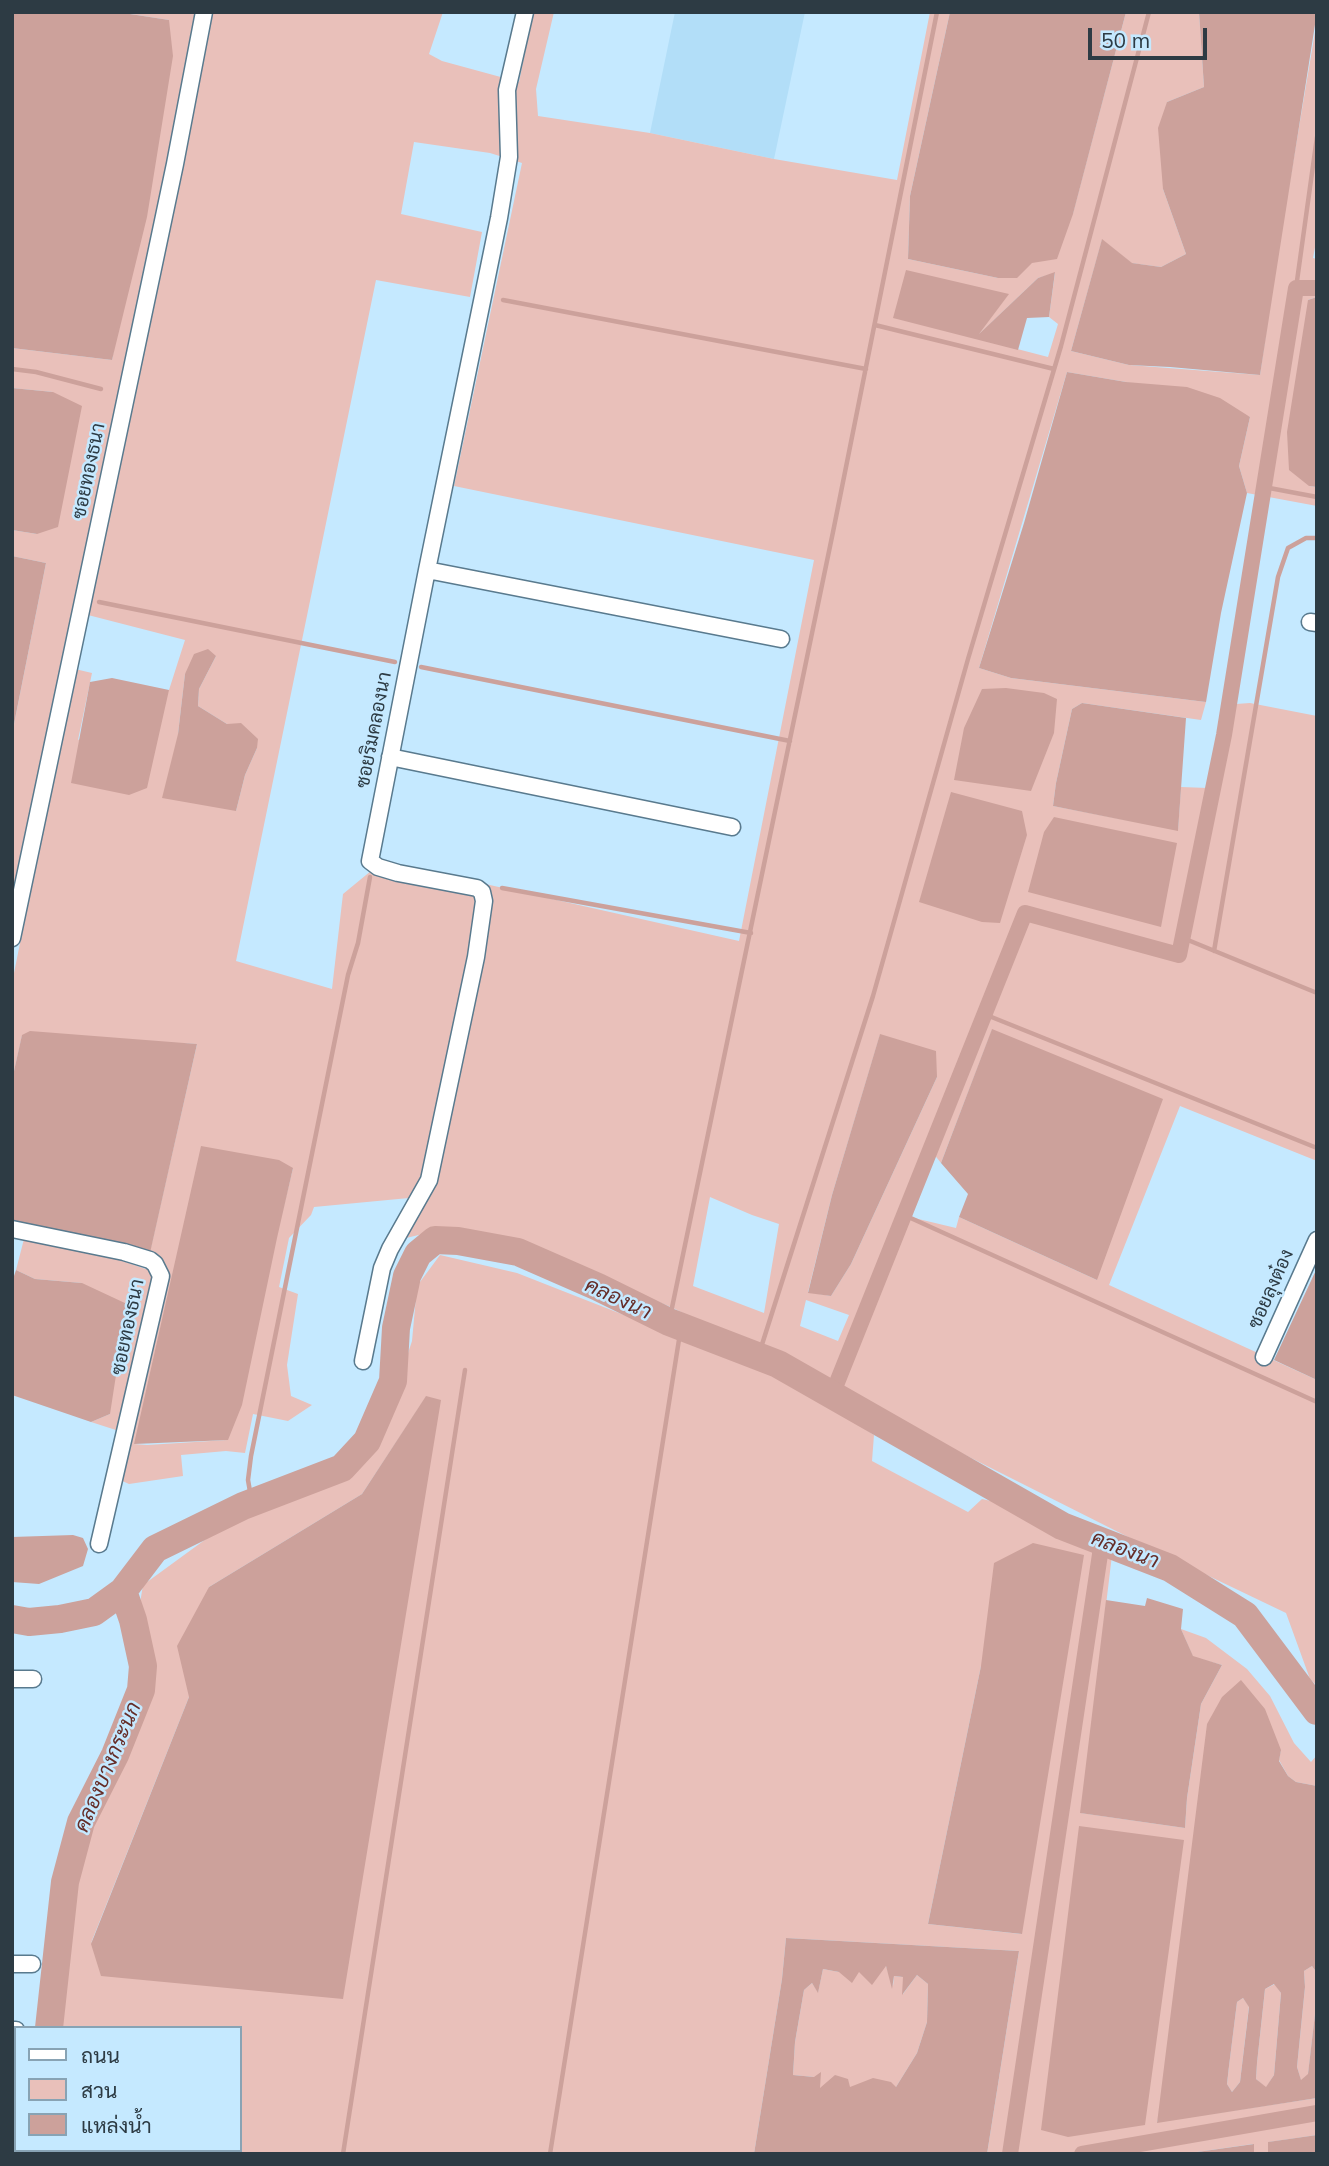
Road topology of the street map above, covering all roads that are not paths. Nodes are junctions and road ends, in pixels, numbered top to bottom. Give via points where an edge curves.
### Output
1 (204, 12) edge
2 (525, 12) edge
3 (426, 570) junction
4 (781, 639) dead end
5 (390, 757) junction
6 (732, 828) dead end
7 (12, 938) edge
8 (12, 1229) edge
9 (1317, 1240) edge
10 (1264, 1357) dead end
11 (363, 1361) dead end
12 (99, 1544) dead end
13 (12, 1679) edge
14 (33, 1679) dead end
15 (12, 1964) edge
16 (32, 1964) dead end

1 - 7 street, ซอยทองธนา
2 - 3 street, ซอยริมคลองนา via 507,90 509,158 499,218
3 - 4 street
3 - 5 street, ซอยริมคลองนา
5 - 6 street
5 - 11 street, ซอยริมคลองนา via 370,861 398,873 477,888 484,901 429,1180 382,1268
8 - 12 street, ซอยทองธนา via 150,1260 161,1276
9 - 10 street, ซอยลุงต๋อง
13 - 14 street
15 - 16 street

